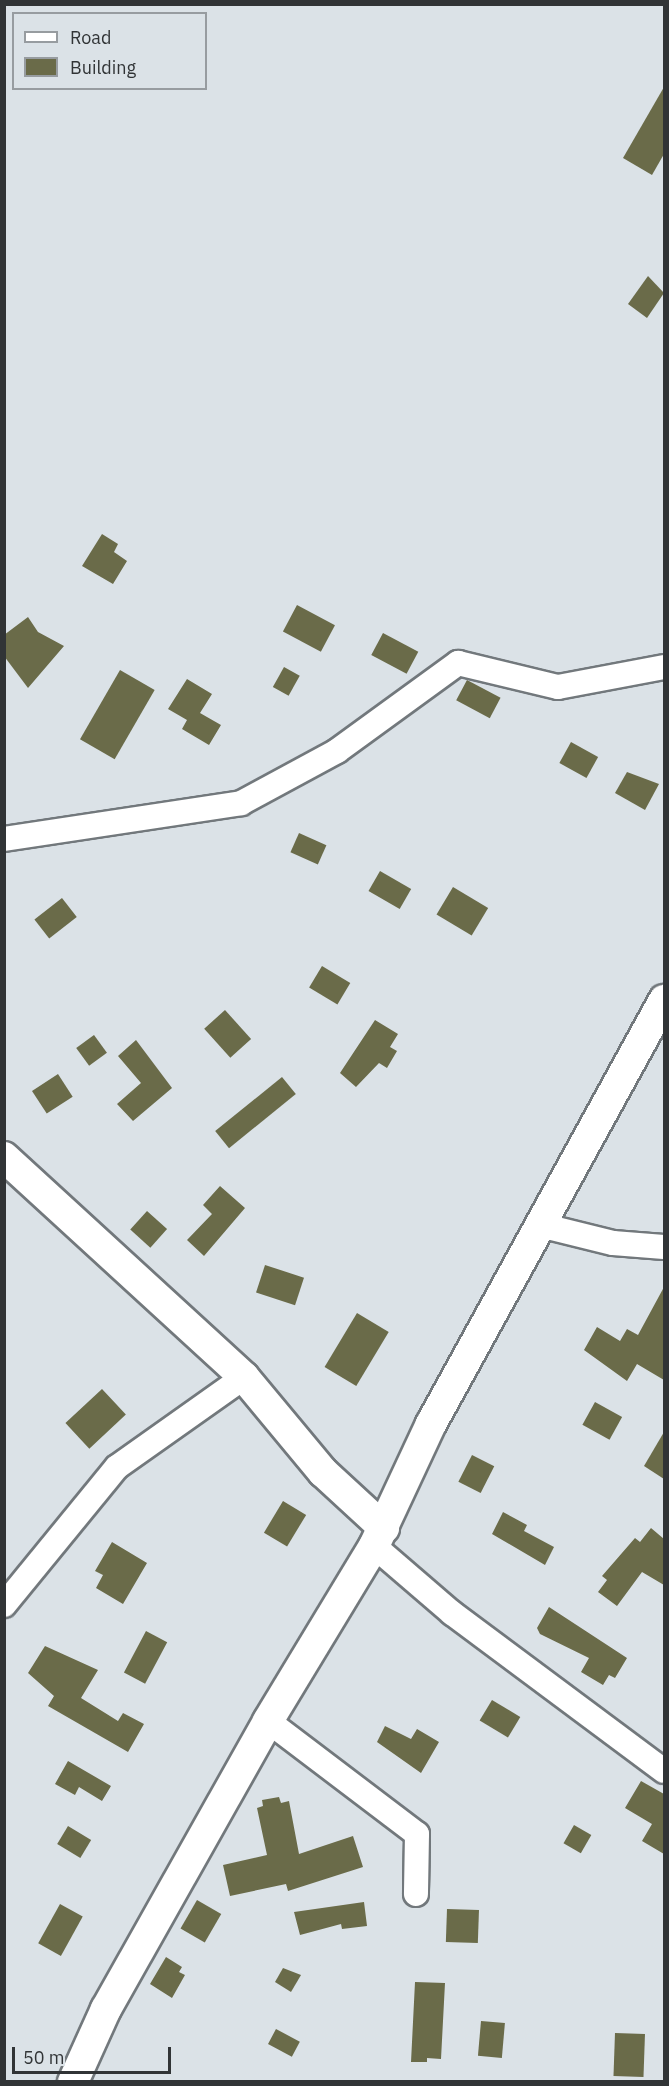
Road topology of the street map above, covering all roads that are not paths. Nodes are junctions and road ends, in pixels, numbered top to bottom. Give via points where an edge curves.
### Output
1 (664, 667) edge
2 (4, 839) edge
3 (664, 1000) edge
4 (4, 1157) edge
5 (540, 1225) junction
6 (664, 1247) edge
7 (244, 1377) junction
8 (379, 1537) junction
9 (4, 1605) edge
10 (267, 1720) junction
11 (664, 1771) edge
12 (416, 1894) dead end
13 (73, 2082) edge

1 - 2 street via 558,687 458,663 337,750 241,803
3 - 5 street
4 - 7 street
5 - 6 street via 613,1243
5 - 8 street via 431,1424
7 - 8 street
7 - 9 street via 117,1467
8 - 10 street
8 - 11 street via 477,1632
10 - 12 street via 417,1834
10 - 13 street via 106,2009

